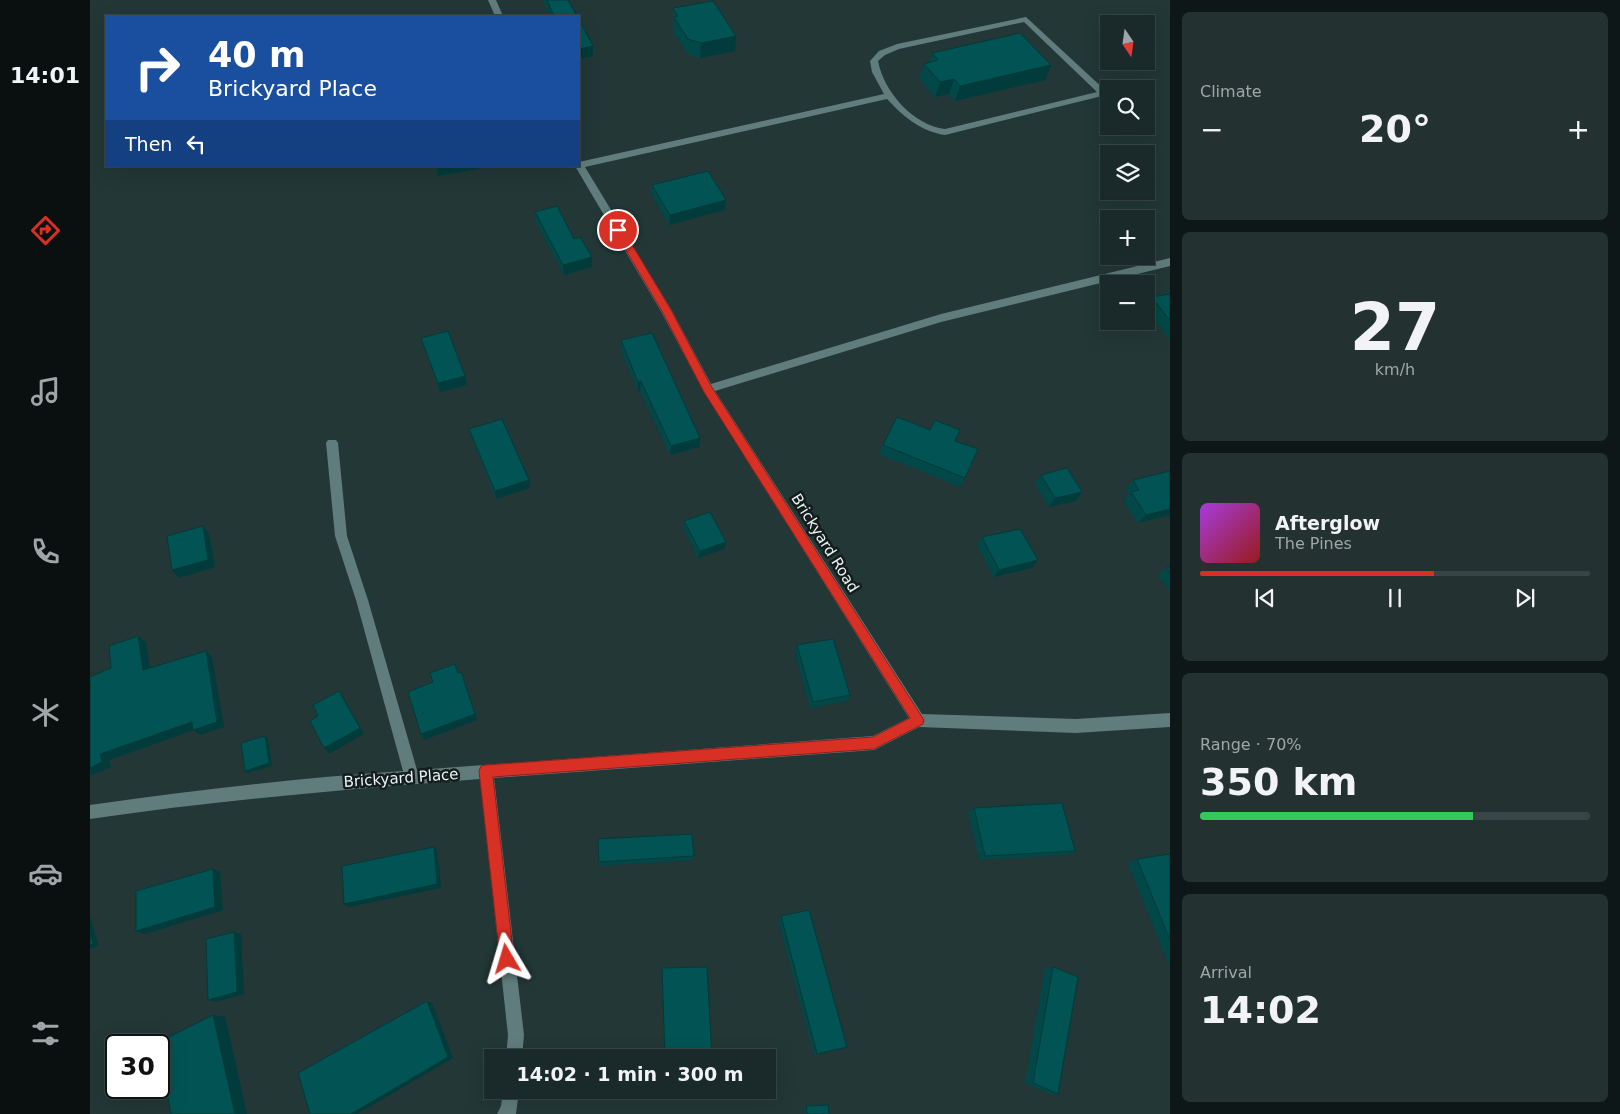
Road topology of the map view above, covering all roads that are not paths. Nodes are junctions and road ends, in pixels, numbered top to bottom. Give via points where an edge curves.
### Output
1 (492, 0) edge
2 (499, 15) edge
3 (889, 96) junction
4 (580, 165) edge
5 (580, 167) edge
6 (1170, 262) edge
7 (708, 389) junction
8 (332, 443) dead end
9 (918, 720) junction
10 (1170, 720) edge
11 (486, 771) junction
12 (412, 778) junction
13 (90, 812) edge
14 (515, 1049) edge
15 (510, 1099) edge
16 (505, 1114) edge

1 - 2 street
3 - 3 street via 874,61 882,53 1026,19 1103,93 945,132 921,126
3 - 4 street
5 - 7 street, Brickyard Road via 667,312
6 - 7 street via 941,318
7 - 9 street, Brickyard Road
8 - 12 street via 341,536
9 - 10 street via 1076,726
9 - 11 street, Brickyard Place via 874,743
11 - 12 street, Brickyard Place
11 - 14 street via 516,1035
12 - 13 street, Brickyard Place via 179,799
15 - 16 street

